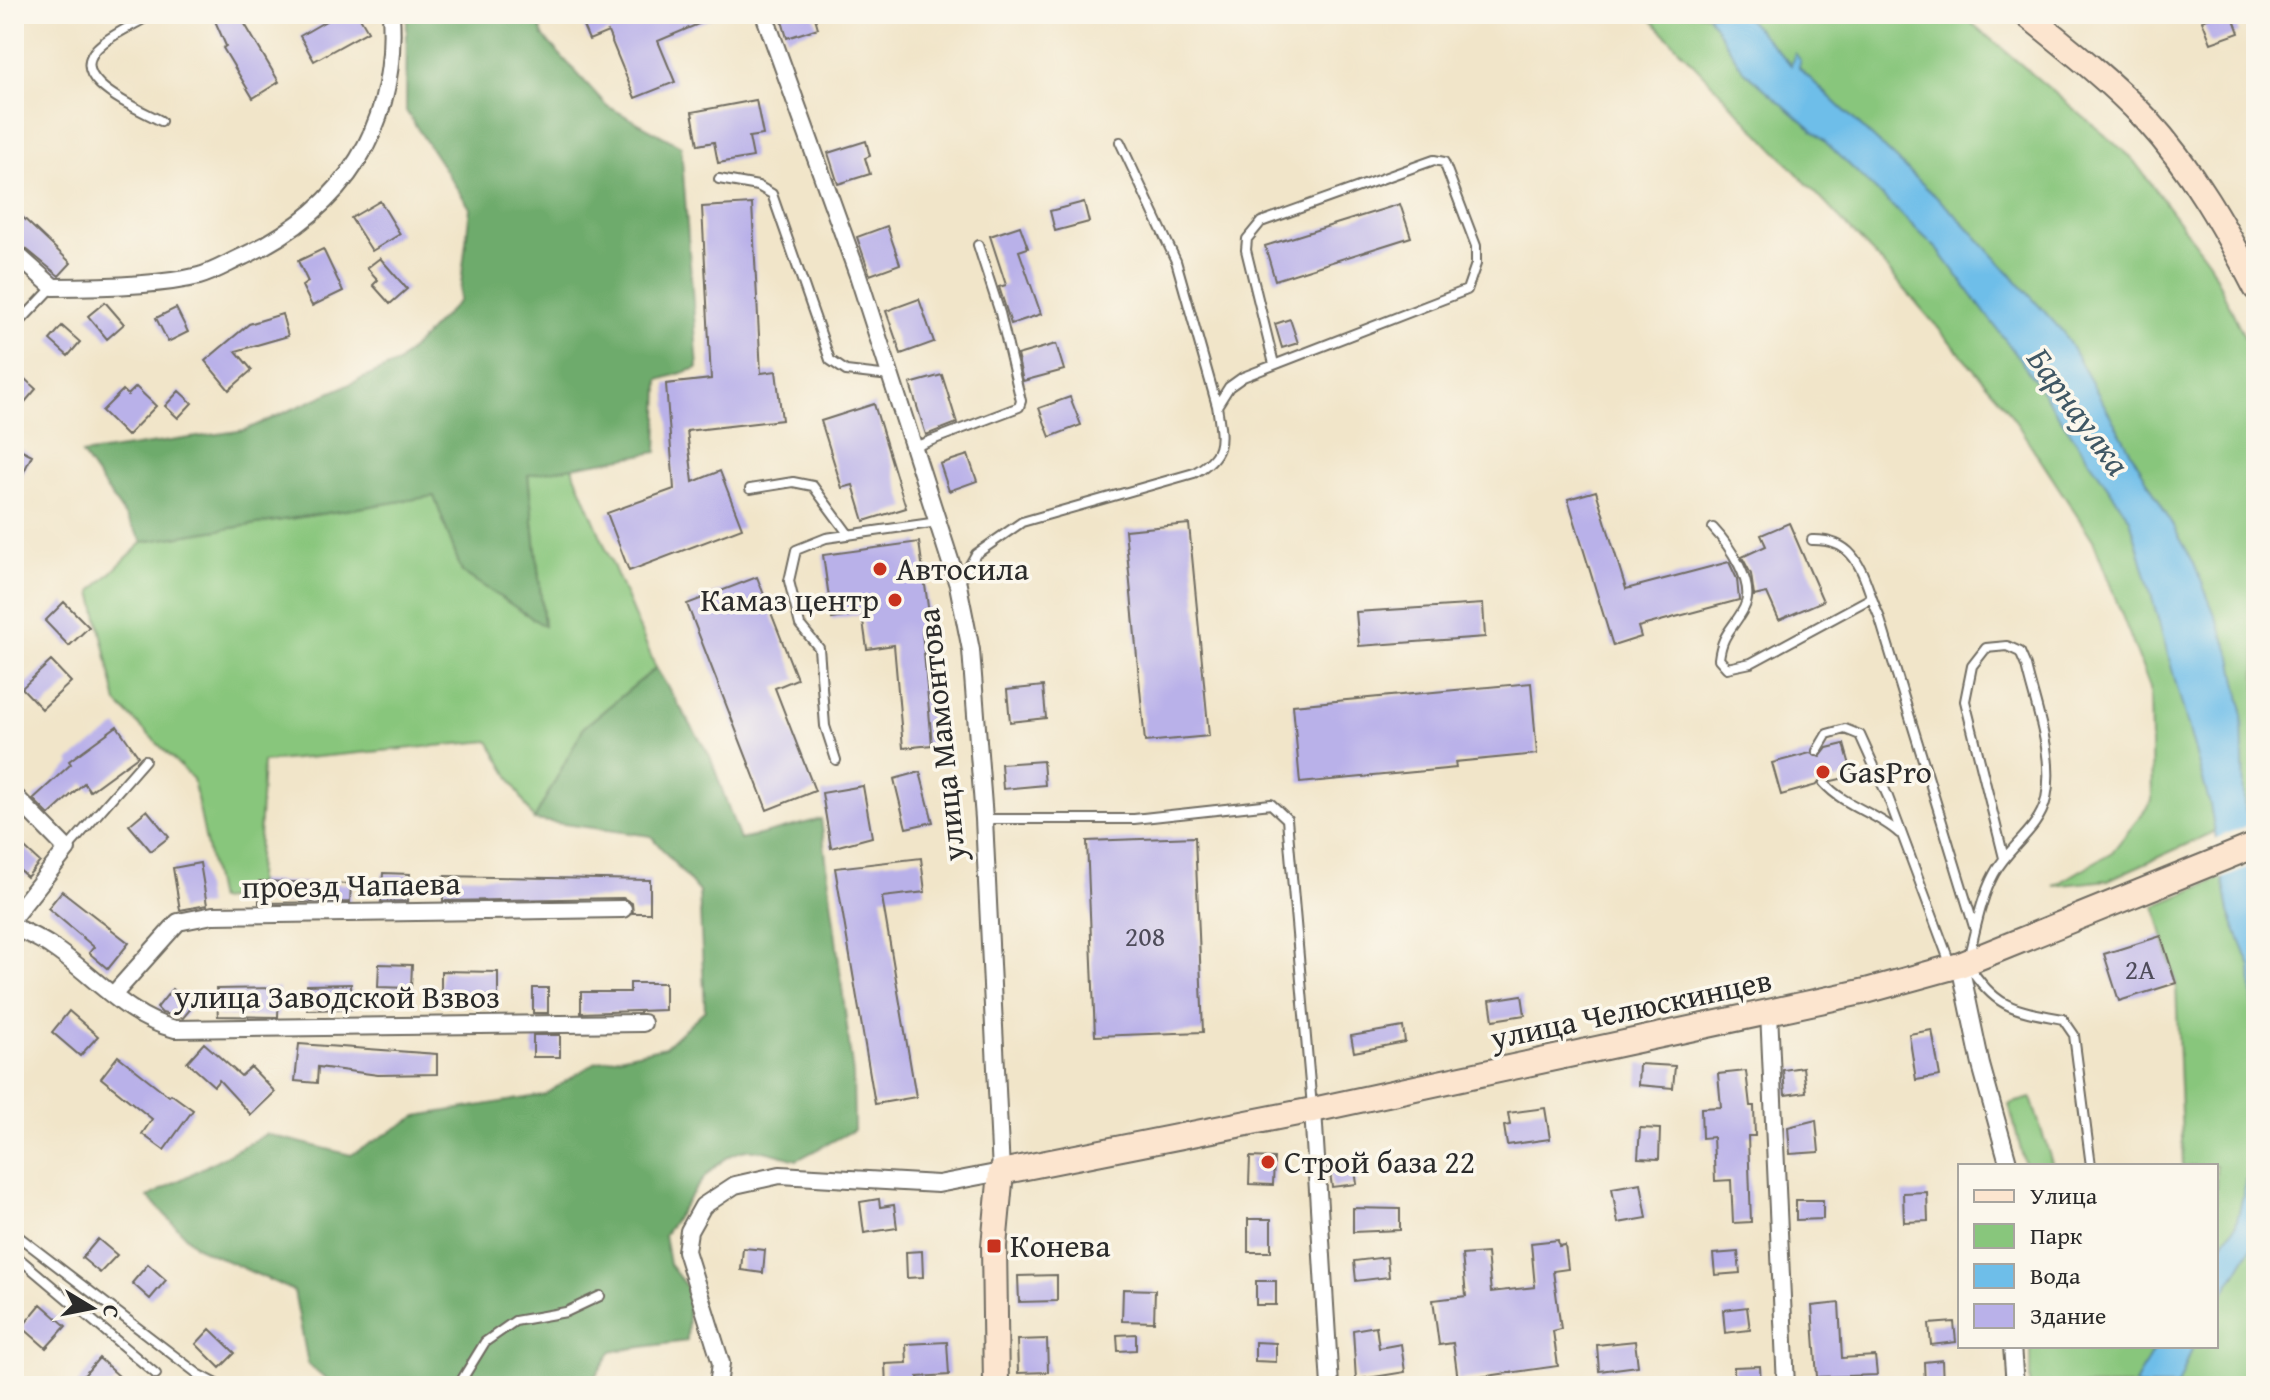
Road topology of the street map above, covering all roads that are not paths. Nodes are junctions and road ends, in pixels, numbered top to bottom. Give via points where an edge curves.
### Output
1 (152, 14) edge
2 (391, 14) edge
3 (764, 14) edge
4 (2026, 14) edge
5 (161, 121) dead end
6 (1120, 142) dead end
7 (719, 179) dead end
8 (978, 245) dead end
9 (14, 252) edge
10 (53, 287) junction
11 (2256, 288) edge
12 (14, 328) edge
13 (1274, 364) junction
14 (891, 376) junction
15 (1217, 406) junction
16 (914, 447) junction
17 (750, 489) dead end
18 (939, 522) junction
19 (1713, 528) dead end
20 (849, 535) junction
21 (1812, 540) dead end
22 (958, 585) junction
23 (1871, 598) junction
24 (1817, 751) dead end
25 (145, 760) dead end
26 (836, 760) dead end
27 (1824, 783) dead end
28 (14, 795) edge
29 (984, 819) junction
30 (1903, 836) junction
31 (2256, 845) edge
32 (67, 849) junction
33 (2004, 858) junction
34 (623, 909) dead end
35 (14, 916) edge
36 (14, 927) edge
37 (1976, 931) junction
38 (1959, 965) junction
39 (113, 995) junction
40 (1769, 1012) junction
41 (643, 1023) dead end
42 (1313, 1110) junction
43 (2008, 1164) edge
44 (2091, 1164) edge
45 (1001, 1172) junction
46 (14, 1233) edge
47 (14, 1254) edge
48 (600, 1296) dead end
49 (2012, 1348) edge
50 (156, 1374) dead end
51 (221, 1386) edge
52 (458, 1386) edge
53 (718, 1386) edge
54 (996, 1386) edge
55 (1330, 1386) edge
56 (1786, 1386) edge
57 (2015, 1386) edge

1 - 5 lane via 100,45 91,72 96,85
2 - 10 street via 394,52 383,104 346,181 312,215 280,239 200,276
3 - 14 street, улица Мамонтова
4 - 11 main road via 2154,129 2219,218
6 - 15 lane via 1176,261
7 - 14 lane via 772,194 830,360 846,371
8 - 16 lane via 1021,401 1019,407
9 - 10 street
10 - 12 lane
13 - 13 lane via 1467,290 1476,246 1444,162 1434,160 1253,229 1246,250
13 - 15 lane via 1236,382
14 - 16 street, улица Мамонтова
15 - 22 lane via 1222,438 1212,463 1194,473 1022,522 976,554
16 - 18 street, улица Мамонтова
17 - 20 lane via 793,482 813,486
18 - 20 lane
18 - 22 street, улица Мамонтова
19 - 23 lane via 1732,548 1748,594 1721,640 1719,659 1727,668 1751,663
20 - 26 lane via 811,541 796,550 789,581 800,625 819,648 825,726
21 - 23 lane via 1834,539 1845,547 1861,569
22 - 29 street, улица Мамонтова via 971,650
23 - 37 lane
24 - 30 lane via 1827,734 1845,729 1860,735
25 - 32 lane
27 - 30 lane
28 - 32 street
29 - 42 lane via 1134,819 1271,804 1287,819
29 - 45 street, улица Мамонтова
30 - 38 lane
31 - 38 main road, улица Челюскинцев
32 - 35 street
33 - 33 lane via 1965,701 1972,666 1986,648 2007,646 2020,652 2026,666 2049,764 2045,801 2035,825
33 - 37 lane via 1992,877
34 - 39 street, проезд Чапаева via 190,918 169,929
36 - 39 street, улица Заводской Взвоз via 51,946
37 - 38 lane
38 - 40 main road, улица Челюскинцев
38 - 43 street
38 - 44 lane via 1990,996 2015,1009 2063,1019 2074,1035
39 - 41 street, улица Заводской Взвоз via 158,1025 175,1029
40 - 42 main road, улица Челюскинцев
40 - 56 street
42 - 45 main road, улица Челюскинцев
42 - 55 street
45 - 53 street via 938,1184 780,1175 735,1185 703,1206 689,1231 686,1251 721,1363
45 - 54 main road, улица Мамонтова via 994,1246
46 - 51 lane via 198,1374
47 - 50 lane
48 - 52 lane via 566,1312 515,1321 485,1342
49 - 57 street

